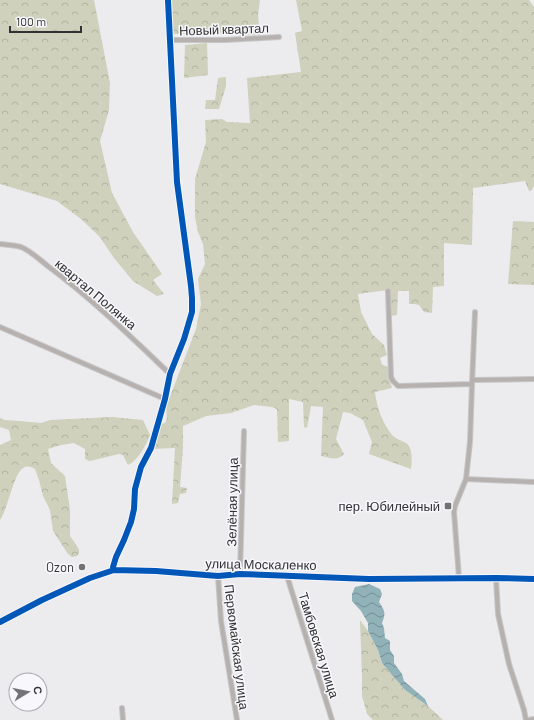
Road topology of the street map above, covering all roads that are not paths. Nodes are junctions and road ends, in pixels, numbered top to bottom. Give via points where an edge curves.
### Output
1 (168, 0) edge
2 (279, 37) dead end
3 (170, 40) junction
4 (0, 244) edge
5 (388, 291) dead end
6 (475, 312) dead end
7 (0, 328) edge
8 (170, 374) junction
9 (534, 380) edge
10 (472, 382) junction
11 (165, 399) junction
12 (244, 431) dead end
13 (466, 480) junction
14 (534, 482) edge
15 (114, 570) junction
16 (240, 574) junction
17 (218, 576) junction
18 (287, 576) junction
19 (459, 578) junction
20 (496, 578) junction
21 (534, 579) edge
22 (0, 622) edge
23 (122, 708) dead end
24 (534, 719) edge
25 (124, 720) edge
26 (237, 720) edge
27 (332, 720) edge
28 (526, 720) edge
29 (530, 720) edge

1 - 3 street
2 - 3 street, Новый квартал
3 - 8 street via 177,182 192,298 192,312 178,358
4 - 8 street, квартал Полянка via 22,247 30,252 88,299
5 - 10 street via 391,377 395,384 401,386
6 - 10 street
7 - 11 street
8 - 11 street
9 - 10 street
10 - 13 street
11 - 15 street via 151,448 141,467 135,489 132,522 116,557
12 - 16 street, Зелёная улица
13 - 14 street
13 - 19 street via 454,512
15 - 17 street, улица Москаленко via 156,570
15 - 22 street, улица Москаленко via 69,587
16 - 17 street, улица Москаленко
16 - 18 street, улица Москаленко
17 - 26 street, Первомайская улица via 221,621
18 - 19 street, улица Москаленко via 369,579
18 - 27 street, Тамбовская улица
19 - 20 street, улица Москаленко
20 - 21 street, улица Москаленко
20 - 28 street via 498,614 509,664
23 - 25 street
24 - 29 street

